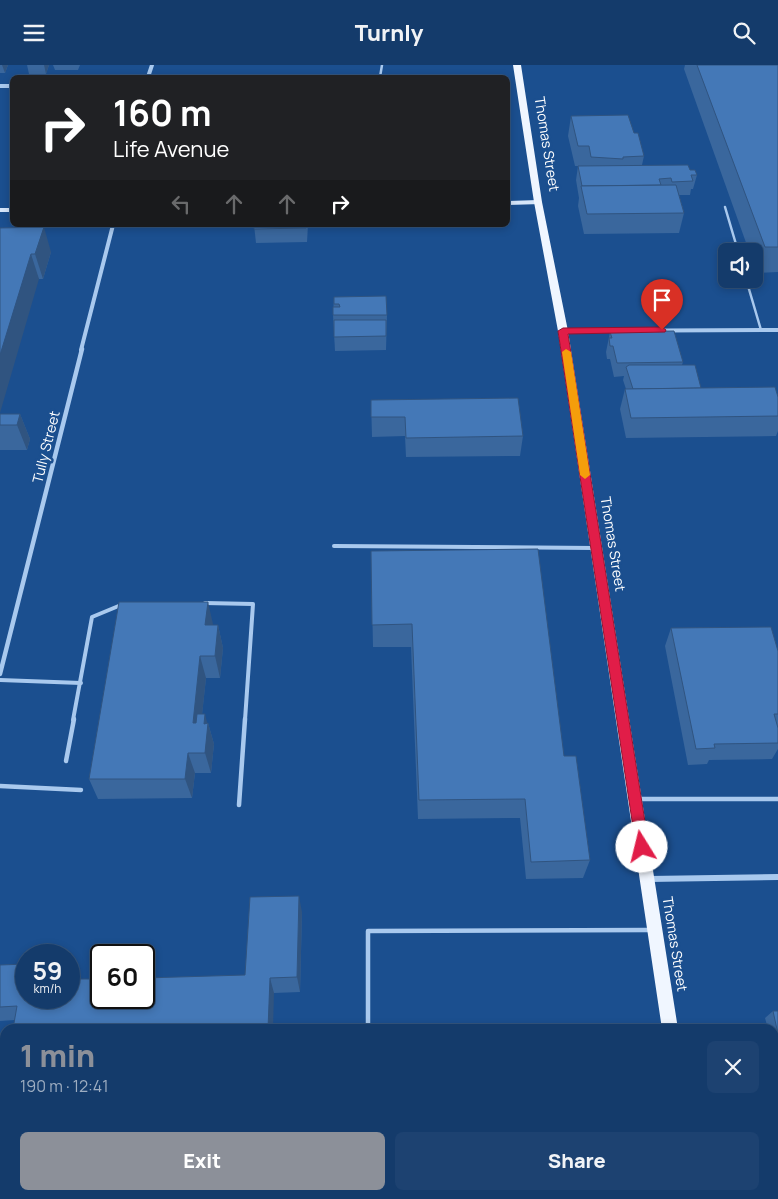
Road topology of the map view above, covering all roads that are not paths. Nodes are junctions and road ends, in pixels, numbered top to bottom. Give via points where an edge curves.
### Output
1 (517, 65) edge
2 (538, 202) junction
3 (510, 203) edge
4 (725, 207) dead end
5 (112, 227) edge
6 (736, 243) edge
7 (749, 288) edge
8 (778, 329) edge
9 (761, 330) junction
10 (563, 331) junction
11 (334, 546) dead end
12 (596, 548) junction
13 (126, 603) edge
14 (195, 603) edge
15 (0, 674) edge
16 (0, 681) edge
17 (81, 683) junction
18 (66, 761) dead end
19 (0, 786) edge
20 (81, 790) dead end
21 (635, 799) junction
22 (778, 799) edge
23 (239, 805) dead end
24 (778, 877) edge
25 (647, 879) junction
26 (655, 930) junction
27 (368, 1024) edge
28 (669, 1024) edge

1 - 2 main road, Thomas Street
2 - 3 main road
2 - 10 main road, Thomas Street
4 - 6 lane
5 - 15 street, Tully Street
7 - 9 lane
8 - 9 street
9 - 10 street
10 - 12 main road, Thomas Street
11 - 12 lane
12 - 21 main road, Thomas Street
13 - 17 lane via 92,617
14 - 23 lane via 254,603
16 - 17 lane
17 - 18 lane
19 - 20 lane
21 - 22 lane
21 - 25 main road, Thomas Street
24 - 25 street
25 - 26 main road, Thomas Street
26 - 27 lane via 368,931
26 - 28 main road, Thomas Street

